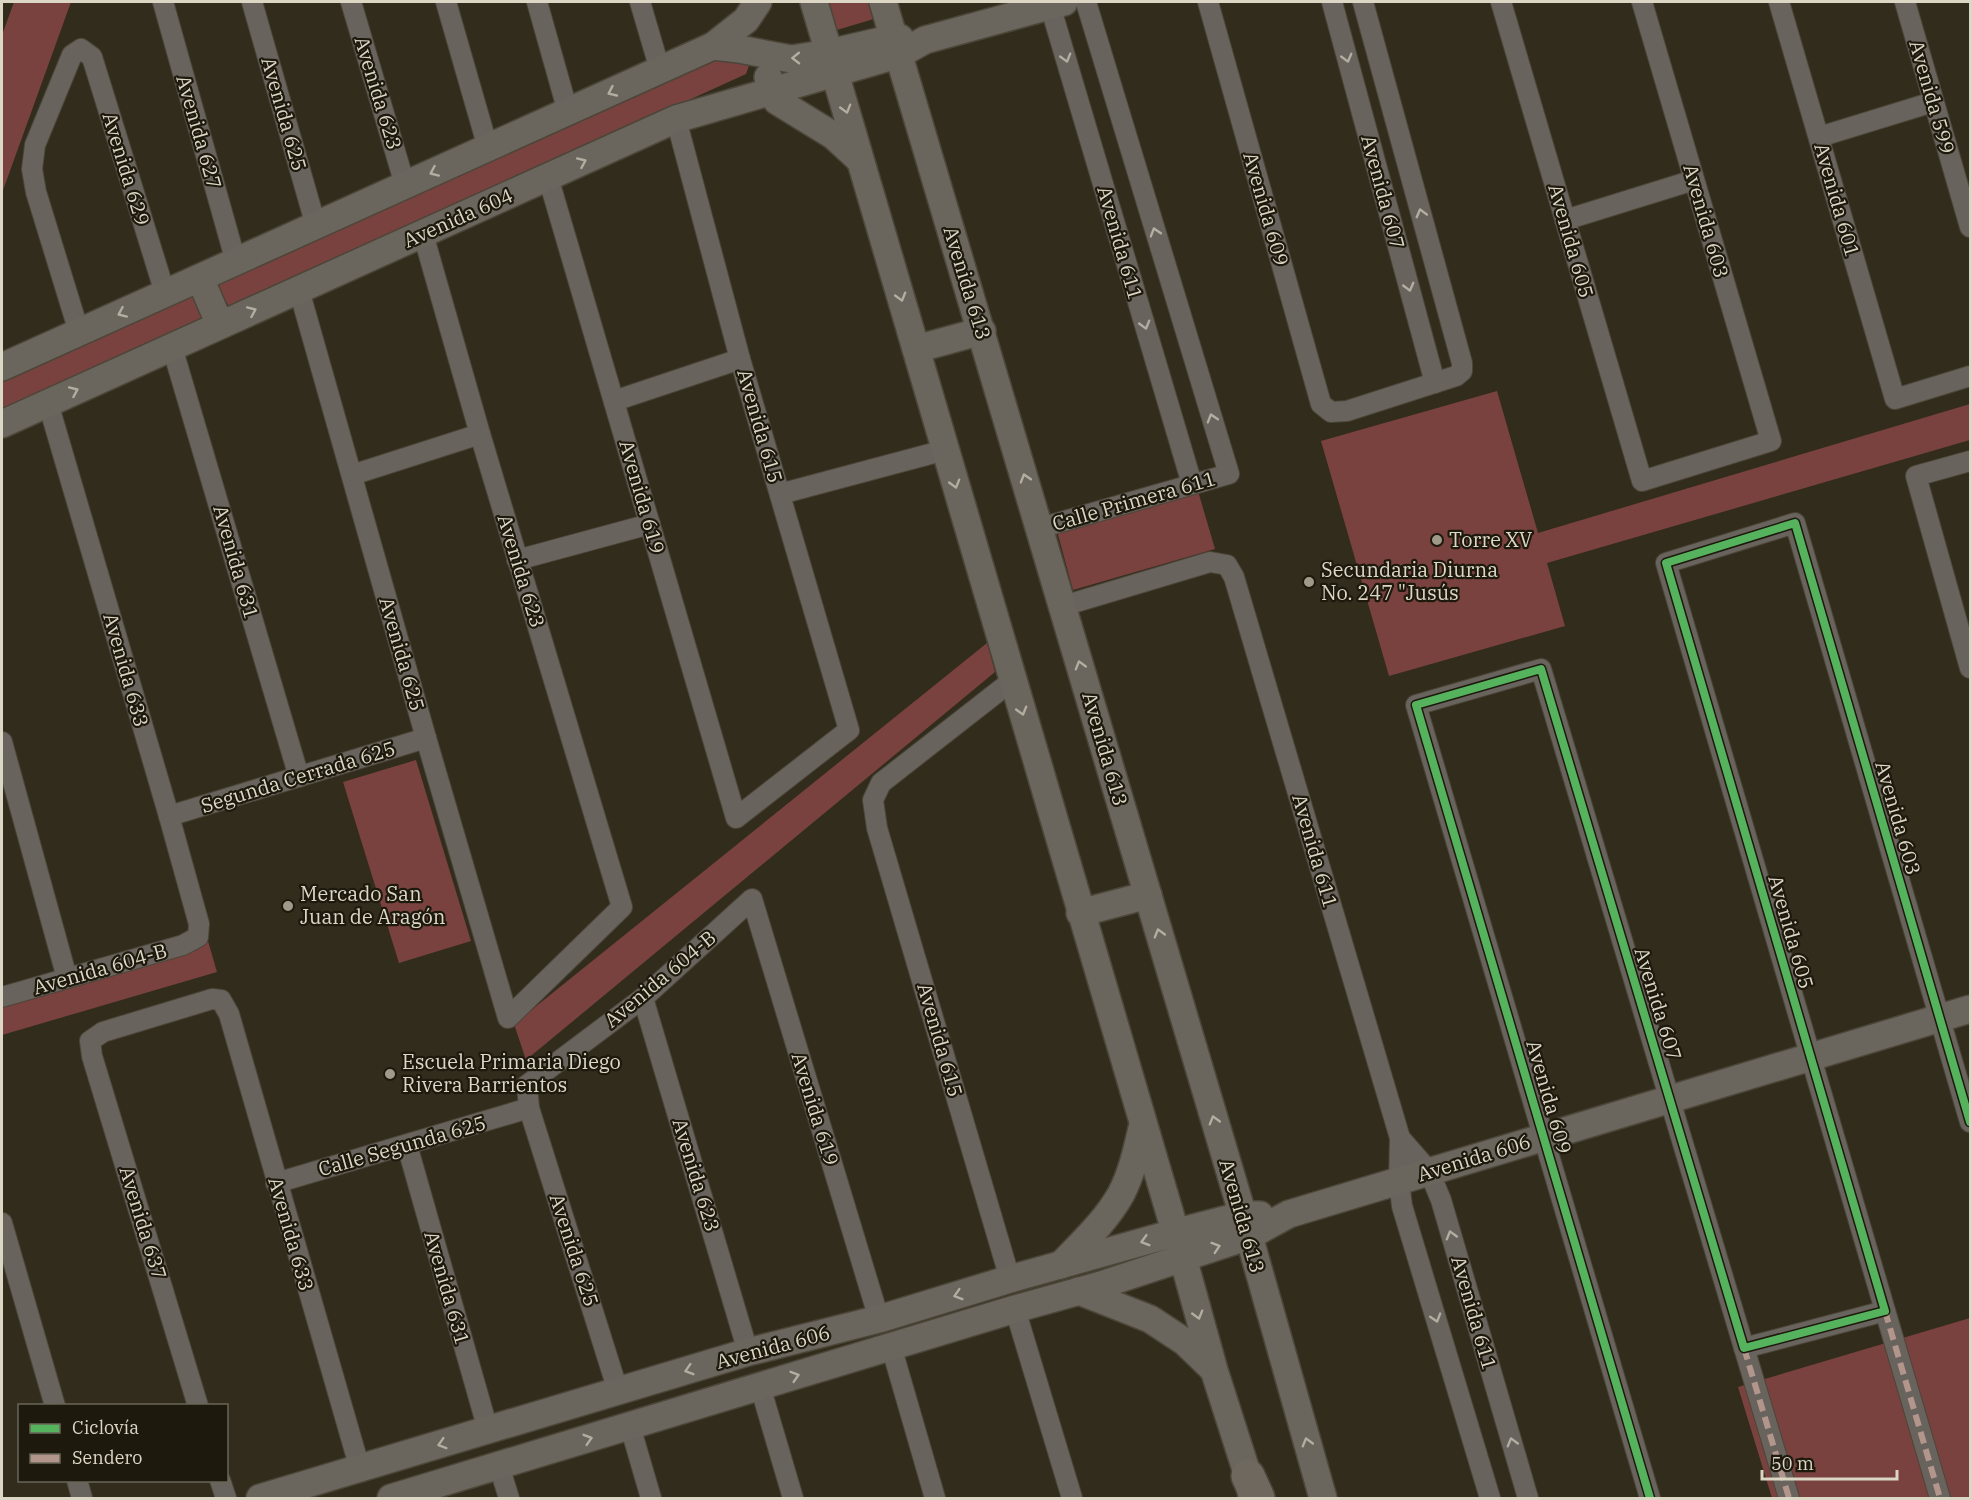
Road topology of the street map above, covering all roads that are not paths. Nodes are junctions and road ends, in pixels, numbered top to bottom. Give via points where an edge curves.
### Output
1 (163, 2) edge
2 (252, 2) edge
3 (351, 2) edge
4 (446, 2) edge
5 (537, 2) edge
6 (640, 2) edge
7 (758, 2) edge
8 (814, 2) edge
9 (883, 2) edge
10 (1086, 2) edge
11 (1208, 2) edge
12 (1332, 2) edge
13 (1363, 2) edge
14 (1501, 2) edge
15 (1641, 2) edge
16 (1779, 2) edge
17 (1905, 2) edge
18 (1054, 3) edge
19 (713, 46) junction
20 (897, 46) junction
21 (767, 54) junction
22 (833, 63) junction
23 (660, 70) junction
24 (770, 91) junction
25 (1933, 102) junction
26 (568, 112) junction
27 (676, 119) junction
28 (1819, 137) junction
29 (488, 148) junction
30 (862, 162) junction
31 (548, 177) junction
32 (1694, 180) junction
33 (405, 185) junction
34 (1565, 220) junction
35 (316, 225) junction
36 (1971, 227) edge
37 (423, 234) junction
38 (236, 262) junction
39 (200, 278) junction
40 (299, 290) junction
41 (165, 293) junction
42 (220, 325) junction
43 (982, 331) junction
44 (79, 332) junction
45 (172, 347) junction
46 (916, 349) junction
47 (740, 359) junction
48 (2, 367) edge
49 (1971, 376) edge
50 (1435, 382) junction
51 (614, 401) junction
52 (48, 403) junction
53 (2, 424) edge
54 (480, 434) junction
55 (945, 450) junction
56 (1971, 461) edge
57 (1228, 474) joint
58 (352, 475) junction
59 (1642, 481) joint
60 (1192, 484) junction
61 (780, 494) junction
62 (650, 524) junction
63 (1040, 528) junction
64 (517, 560) junction
65 (1666, 563) joint
66 (1063, 606) junction
67 (1971, 668) edge
68 (1012, 680) junction
69 (1416, 705) joint
70 (426, 738) junction
71 (2, 742) edge
72 (299, 777) junction
73 (169, 816) junction
74 (736, 818) joint
75 (1148, 895) junction
76 (752, 899) joint
77 (1080, 913) junction
78 (198, 937) joint
79 (67, 978) junction
80 (2, 997) edge
81 (643, 998) junction
82 (1971, 1009) edge
83 (508, 1018) joint
84 (1940, 1018) junction
85 (90, 1041) joint
86 (1810, 1057) junction
87 (1669, 1099) junction
88 (529, 1108) junction
89 (1971, 1122) edge
90 (1143, 1127) junction
91 (1544, 1137) junction
92 (1400, 1138) junction
93 (407, 1145) junction
94 (1429, 1171) junction
95 (1398, 1180) junction
96 (276, 1183) junction
97 (2, 1223) edge
98 (1246, 1226) junction
99 (1174, 1233) junction
100 (1092, 1256) junction
101 (1183, 1258) junction
102 (1060, 1266) junction
103 (1010, 1279) junction
104 (1090, 1288) junction
105 (1015, 1309) junction
106 (1885, 1311) junction
107 (879, 1319) junction
108 (891, 1346) junction
109 (1744, 1348) junction
110 (748, 1352) junction
111 (1214, 1370) junction
112 (760, 1386) junction
113 (618, 1391) junction
114 (54, 1404) edge
115 (197, 1404) edge
116 (544, 1414) junction
117 (630, 1426) junction
118 (488, 1430) junction
119 (555, 1449) junction
120 (499, 1466) junction
121 (360, 1469) junction
122 (78, 1482) edge
123 (221, 1482) edge
124 (1253, 1491) edge
125 (82, 1498) edge
126 (226, 1498) edge
127 (260, 1498) edge
128 (392, 1498) edge
129 (509, 1498) edge
130 (651, 1498) edge
131 (794, 1498) edge
132 (935, 1498) edge
133 (1072, 1498) edge
134 (1323, 1498) edge
135 (1490, 1498) edge
136 (1528, 1498) edge
137 (1650, 1498) edge
138 (1789, 1498) edge
139 (1940, 1498) edge

1 - 38 street, Avenida 627
2 - 35 street, Avenida 625
3 - 33 street, Avenida 623
4 - 29 street
5 - 26 street
6 - 23 street
7 - 19 street via 746,20
8 - 22 street
9 - 20 street, Avenida 613
57 -> 10 street, Avenida 611
11 - 50 street, Avenida 609 via 1321,404 1331,412 1347,411
12 -> 50 street, Avenida 607
50 -> 13 street, Avenida 607 via 1462,371 1459,352
14 - 34 street, Avenida 605
15 - 32 street, Avenida 603
16 - 28 street, Avenida 601
17 - 25 street, Avenida 599
18 - 20 street, Avenida 604
18 -> 60 street, Avenida 611
19 - 21 street, Avenida 604
19 - 23 street
20 - 22 street, Avenida 604
20 - 43 street, Avenida 613
22 -> 21 street, Avenida 604
21 - 24 street
22 - 24 street, Avenida 604
22 -> 30 street
23 -> 26 street
24 - 27 street, Avenida 604
24 - 30 street via 777,102 834,136
25 - 28 street
25 - 36 street, Avenida 599
26 - 29 street
31 -> 27 street, Avenida 604
27 - 47 street, Avenida 615
28 - 49 street, Avenida 601 via 1895,399
29 -> 33 street
30 -> 46 street
31 - 37 street, Avenida 604
31 - 51 street, Avenida 619
32 - 34 street
32 - 59 street, Avenida 603 via 1771,441
33 - 35 street
34 - 59 street, Avenida 605
35 - 38 street
37 - 40 street, Avenida 604
37 - 54 street, Avenida 623
38 - 39 street
39 - 41 street
39 - 42 street
42 -> 40 street, Avenida 604
40 - 58 street, Avenida 625
41 -> 44 street
41 - 44 street, Avenida 629 via 92,57 81,49 72,54 35,146 32,169
42 - 45 street, Avenida 604
43 - 46 street
63 -> 43 street, Avenida 613
44 - 48 street
52 -> 45 street, Avenida 604
45 - 72 street, Avenida 631
46 - 55 street
47 - 51 street
47 - 61 street, Avenida 615
51 - 62 street, Avenida 619
52 - 53 street, Avenida 604
52 - 73 street, Avenida 633
54 - 58 street
54 - 64 street, Avenida 623
55 - 61 street
55 -> 68 street
56 - 67 street via 1916,476
57 - 60 street, Calle Primera 611
58 - 70 street, Avenida 625
60 - 63 street, Calle Primera 611
61 - 74 street, Avenida 615 via 849,730
62 - 64 street
62 - 74 street, Avenida 619
63 - 66 street, Avenida 613
64 - 83 street, Avenida 623 via 622,907
65 - 84 street, Avenida 603 via 1795,523
65 - 86 street, Avenida 605
75 -> 66 street, Avenida 613
66 - 92 street, Avenida 611 via 1210,562 1227,565 1234,576
68 -> 77 street
68 - 103 street, Avenida 615 via 881,783 873,800 877,828
69 - 87 street, Avenida 607 via 1541,669
69 - 91 street, Avenida 609
70 - 72 street, Segunda Cerrada 625
70 - 83 street, Avenida 625
71 - 79 street
72 - 73 street, Segunda Cerrada 625
73 - 78 street, Avenida 633 via 199,924
75 - 77 street
98 -> 75 street, Avenida 613
76 - 81 street, Avenida 604-B
76 - 107 street, Avenida 619
77 - 90 street
78 - 79 street, Avenida 604-B via 183,945
79 - 80 street, Avenida 604-B
81 - 88 street, Avenida 604-B via 527,1085
81 - 110 street, Avenida 623
82 - 84 street, Avenida 606
84 - 86 street, Avenida 606
84 - 89 street, Avenida 603
85 - 96 street, Avenida 633 via 103,1032 212,999 221,1000 229,1014
85 - 115 street, Avenida 637
86 - 87 street, Avenida 606
86 - 106 street, Avenida 605
87 - 91 street, Avenida 606
87 - 109 street, Avenida 607
88 - 93 street, Calle Segunda 625
88 - 113 street, Avenida 625
90 - 99 street
90 - 102 street via 1121,1193 1106,1216
91 - 94 street, Avenida 606
91 - 137 street, Avenida 609
92 - 94 street, Avenida 611
92 - 95 street, Avenida 611
93 - 96 street, Calle Segunda 625
93 - 118 street, Avenida 631
94 - 95 street, Avenida 606
136 -> 94 street, Avenida 611 via 1441,1200
95 - 98 street, Avenida 606
95 -> 135 street, Avenida 611 via 1402,1206
96 - 121 street, Avenida 633
97 - 114 street
98 - 99 street, Avenida 606
101 -> 98 street, Avenida 606
134 -> 98 street, Avenida 613
99 -> 100 street, Avenida 606
99 - 101 street
100 - 102 street, Avenida 606
100 - 104 street
101 - 104 street, Avenida 606
101 -> 111 street
102 - 103 street, Avenida 606
103 -> 107 street, Avenida 606
104 - 105 street, Avenida 606
104 - 111 street via 1185,1342
105 - 108 street, Avenida 606
105 - 133 street
106 - 109 street
106 - 139 street, Avenida 605
107 - 110 street, Avenida 606
112 -> 108 street, Avenida 606
108 - 132 street
109 - 138 street, Avenida 607
110 -> 113 street, Avenida 606
111 - 124 street
112 - 117 street, Avenida 606
112 - 131 street
113 - 116 street, Avenida 606
116 - 118 street, Avenida 606
116 - 119 street
119 -> 117 street, Avenida 606
117 - 130 street
118 -> 121 street, Avenida 606
119 - 120 street, Avenida 606
120 - 128 street, Avenida 606
120 - 129 street
121 - 127 street, Avenida 606
122 - 125 street
123 - 126 street

